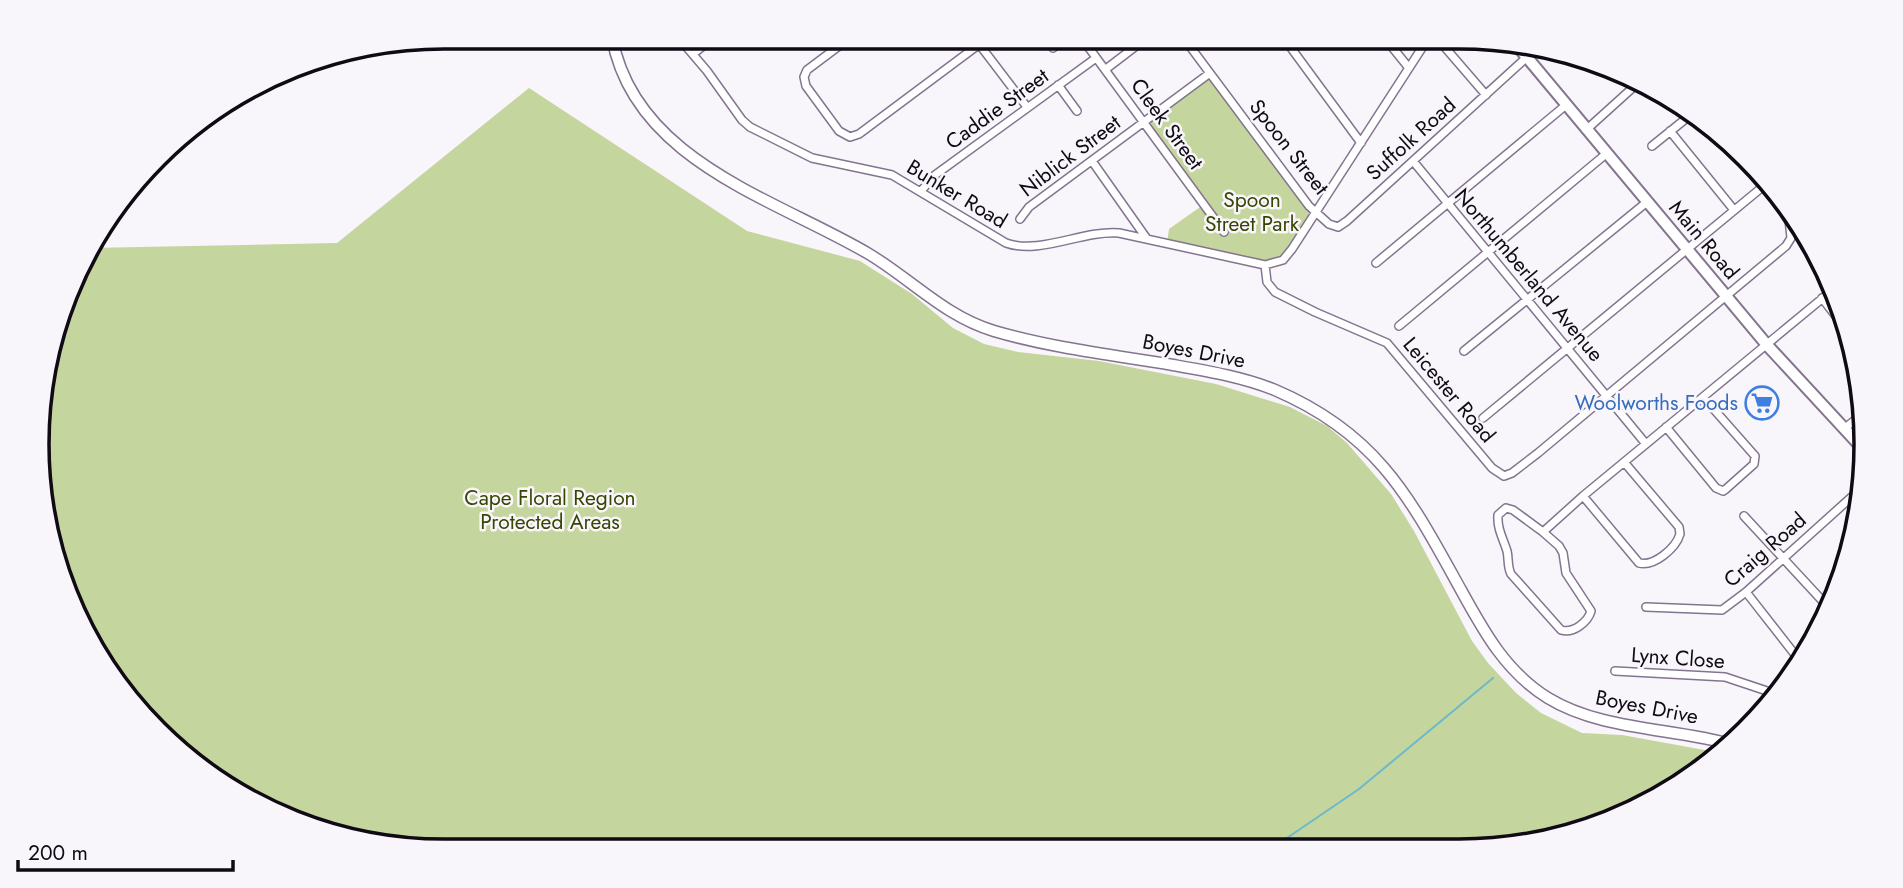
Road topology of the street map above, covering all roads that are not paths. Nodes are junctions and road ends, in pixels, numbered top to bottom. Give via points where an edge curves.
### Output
1 (616, 49) edge
2 (689, 49) edge
3 (699, 49) edge
4 (834, 49) edge
5 (972, 49) edge
6 (983, 49) edge
7 (1090, 49) edge
8 (1132, 49) edge
9 (1193, 49) edge
10 (1292, 49) edge
11 (1394, 49) edge
12 (1421, 49) edge
13 (1446, 49) edge
14 (693, 54) junction
15 (1523, 54) edge
16 (1526, 55) edge
17 (1096, 58) junction
18 (1409, 68) junction
19 (1105, 69) junction
20 (1210, 73) junction
21 (1058, 85) junction
22 (1632, 89) edge
23 (1486, 95) junction
24 (1566, 105) junction
25 (1027, 107) junction
26 (1077, 111) dead end
27 (1684, 120) edge
28 (1144, 122) junction
29 (1586, 130) junction
30 (1670, 131) junction
31 (1361, 143) junction
32 (1652, 146) dead end
33 (1606, 154) junction
34 (1092, 161) junction
35 (1413, 161) junction
36 (1760, 189) edge
37 (921, 191) junction
38 (1647, 202) junction
39 (1447, 204) junction
40 (1734, 210) junction
41 (1317, 212) junction
42 (1020, 219) dead end
43 (1224, 232) dead end
44 (1791, 232) edge
45 (1147, 239) junction
46 (1686, 249) junction
47 (1487, 252) junction
48 (1376, 264) dead end
49 (1265, 265) junction
50 (1825, 296) edge
51 (1726, 297) junction
52 (1822, 298) junction
53 (1527, 300) junction
54 (1830, 308) edge
55 (1399, 326) dead end
56 (1767, 345) junction
57 (1567, 348) junction
58 (1464, 351) dead end
59 (1607, 396) junction
60 (1703, 397) junction
61 (1483, 418) dead end
62 (1853, 421) edge
63 (1666, 427) junction
64 (1843, 429) junction
65 (1854, 440) edge
66 (1646, 443) junction
67 (1624, 462) junction
68 (1583, 496) junction
69 (1850, 499) edge
70 (1744, 516) dead end
71 (1543, 532) junction
72 (1784, 559) junction
73 (1746, 592) junction
74 (1822, 600) edge
75 (1646, 607) dead end
76 (1794, 653) edge
77 (1615, 671) dead end
78 (1767, 691) edge
79 (1718, 742) edge

1 - 79 main road, Boyes Drive via 636,100 682,148 760,200 876,258 971,323 1033,341 1256,383 1328,418 1363,445 1399,485 1493,645 1526,682 1584,715
2 - 14 street, Bunker Road
3 - 14 street
4 - 5 street via 807,69 804,77 839,131 850,137
6 - 25 street
7 - 17 street, Cleek Street
8 - 19 street
9 - 20 street, Spoon Street
10 - 31 street
11 - 18 street
12 - 18 street
13 - 23 street
14 - 37 street, Bunker Road via 750,127 812,158 884,172
15 - 23 street, Suffolk Road
16 - 24 main road, Main Road
17 - 19 street, Cleek Street
17 - 21 street, Caddie Street
18 - 31 street
19 - 28 street, Cleek Street
20 - 28 street, Niblick Street
20 - 41 street, Spoon Street
21 - 25 street, Caddie Street
21 - 26 street
22 - 29 street
23 - 35 street, Suffolk Road
24 - 29 main road, Main Road
24 - 39 street
25 - 37 street, Caddie Street via 935,175
27 - 30 street
28 - 34 street, Niblick Street
28 - 43 street, Cleek Street
29 - 33 main road, Main Road
30 - 32 street
30 - 40 street
31 - 41 street
33 - 38 main road, Main Road
33 - 47 street
34 - 42 street, Niblick Street via 1029,206
34 - 45 street
35 - 39 street, Northumberland Avenue
35 - 41 street, Suffolk Road via 1343,225 1333,226
36 - 40 street
37 - 45 street, Bunker Road via 999,240 1017,246 1105,232
38 - 46 main road, Main Road
38 - 53 street
39 - 47 street, Northumberland Avenue
39 - 48 street
40 - 46 street
41 - 49 street via 1285,258
44 - 51 street via 1790,241
45 - 49 street, Bunker Road
46 - 51 main road, Main Road
46 - 57 street
47 - 53 street, Northumberland Avenue
47 - 55 street
49 - 59 street, Leicester Road via 1267,282 1275,292 1387,343 1492,468 1504,476
50 - 52 street
51 - 56 main road, Main Road
51 - 59 street
52 - 54 street
52 - 56 street
53 - 57 street, Northumberland Avenue
53 - 58 street
56 - 60 street
56 - 64 main road, Main Road
57 - 59 street, Northumberland Avenue
57 - 61 street
59 - 66 street, Northumberland Avenue
60 - 63 street
60 - 63 street via 1755,456 1754,464 1727,489 1716,488
62 - 64 street
63 - 66 street
64 - 65 main road, Main Road
66 - 67 street
67 - 68 street
67 - 68 street via 1679,527 1675,545 1651,563 1639,563
68 - 71 street
69 - 72 street, Craig Road
70 - 72 street
71 - 71 street via 1510,509 1498,515 1511,574 1567,632 1591,611 1566,573 1562,550
72 - 73 street, Craig Road
72 - 74 street
73 - 75 street, Craig Road via 1717,611
73 - 76 street
77 - 78 street, Lynx Close via 1725,677

